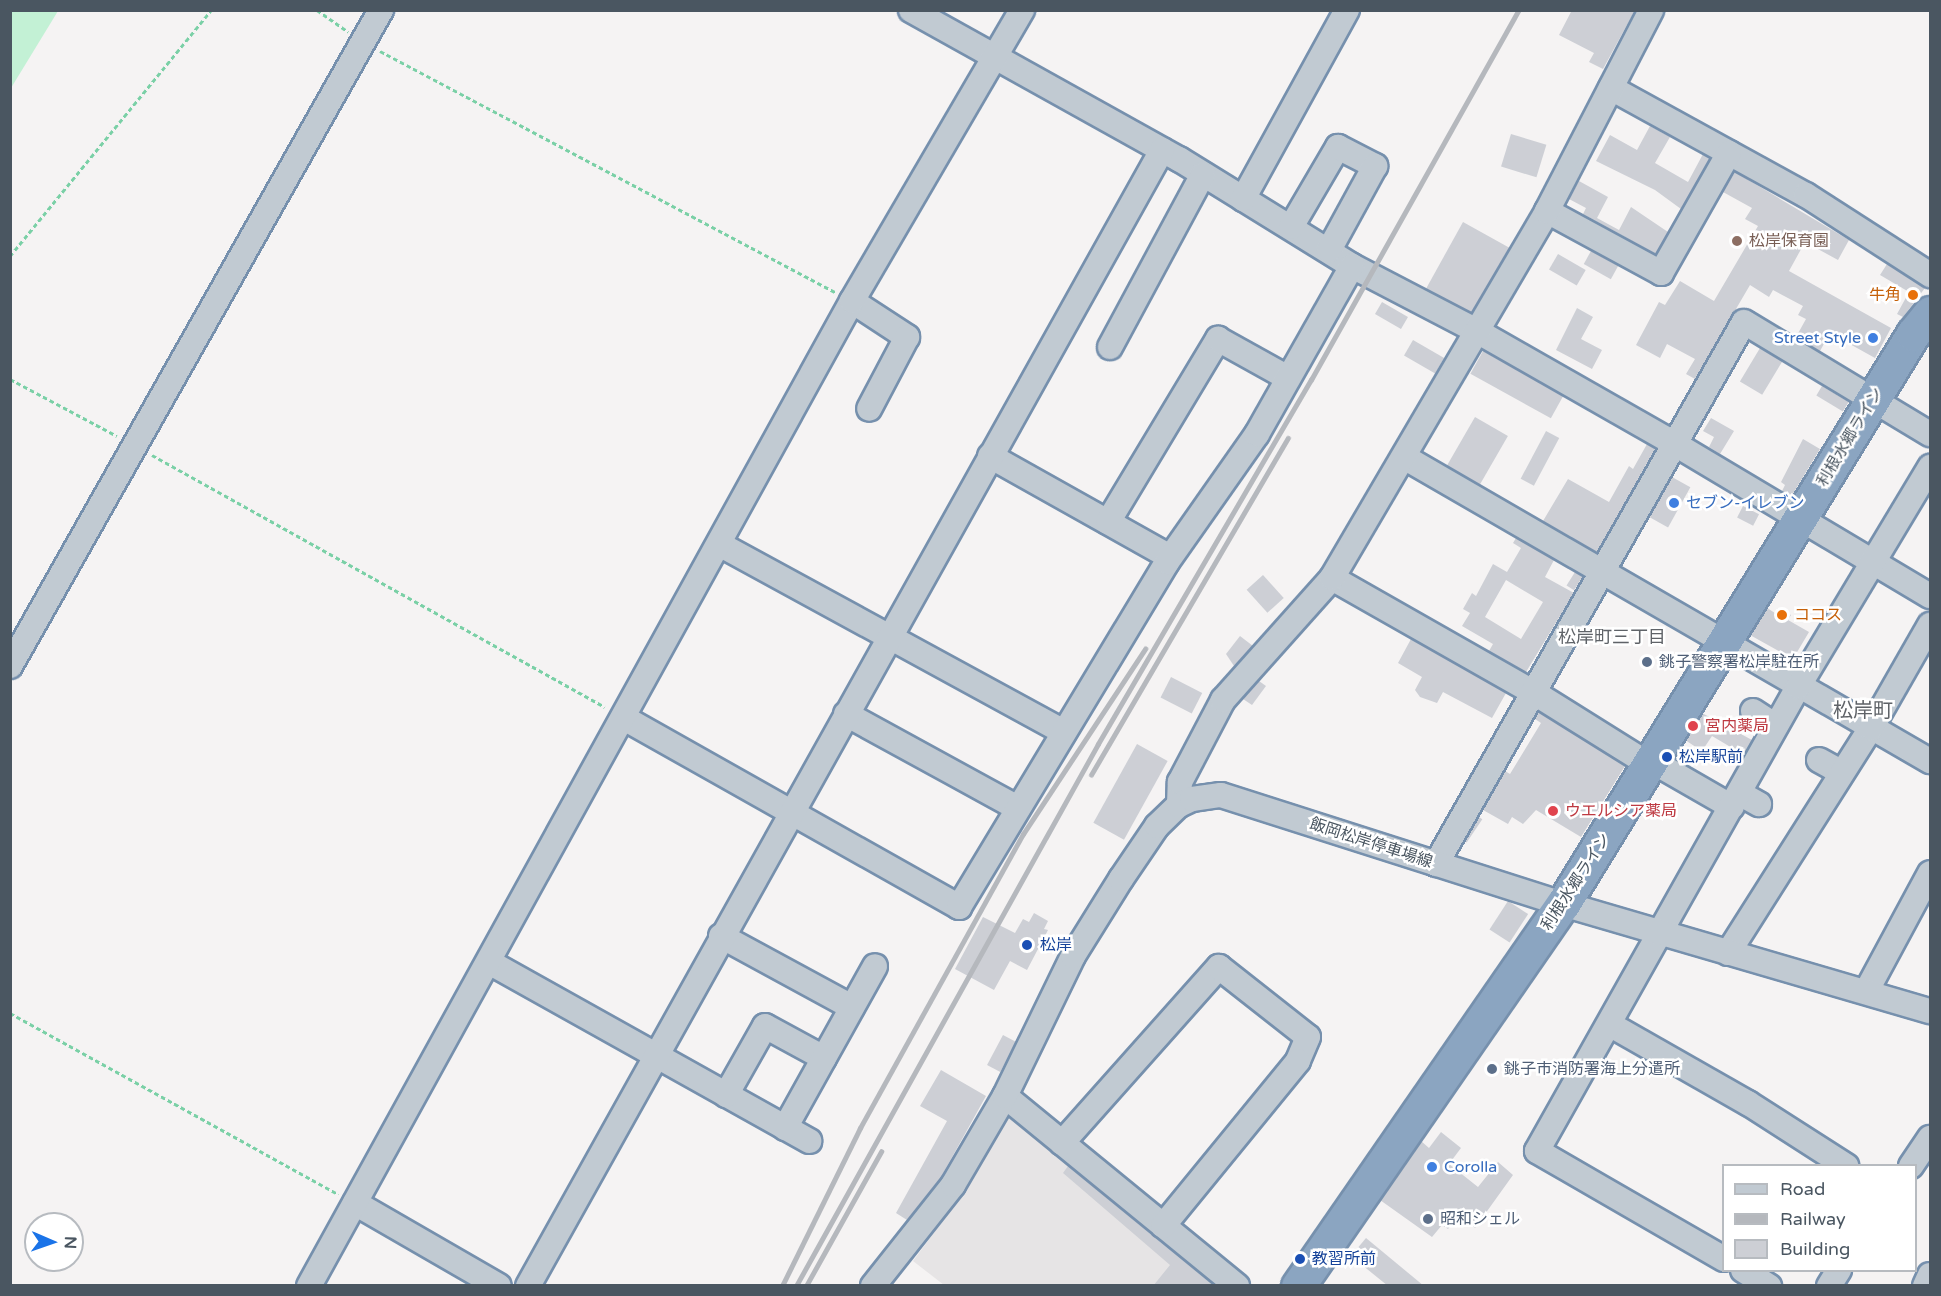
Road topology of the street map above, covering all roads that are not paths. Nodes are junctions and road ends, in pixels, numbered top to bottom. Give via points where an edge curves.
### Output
1 (381, 10) edge
2 (911, 10) edge
3 (1023, 10) edge
4 (1347, 10) edge
5 (1651, 10) edge
6 (997, 58) junction
7 (1611, 88) junction
8 (1162, 150) junction
9 (1729, 153) junction
10 (1203, 174) junction
11 (1243, 199) junction
12 (1547, 211) junction
13 (1291, 227) junction
14 (1329, 250) junction
15 (1352, 266) junction
16 (1930, 275) edge
17 (852, 301) junction
18 (1930, 313) edge
19 (1477, 332) junction
20 (1110, 347) dead end
21 (1288, 378) junction
22 (1873, 400) junction
23 (869, 409) dead end
24 (1930, 434) edge
25 (1675, 444) junction
26 (990, 456) junction
27 (1404, 457) junction
28 (1930, 467) edge
29 (1801, 518) junction
30 (1108, 522) junction
31 (720, 544) junction
32 (1170, 557) junction
33 (1873, 562) junction
34 (1601, 572) junction
35 (1332, 579) junction
36 (1930, 596) edge
37 (1930, 625) edge
38 (889, 637) junction
39 (1724, 643) junction
40 (10, 666) edge
41 (1798, 687) junction
42 (1533, 692) junction
43 (1753, 711) dead end
44 (846, 714) junction
45 (624, 718) junction
46 (1776, 726) junction
47 (1871, 728) junction
48 (1064, 732) junction
49 (1819, 760) dead end
50 (1930, 761) edge
51 (1651, 763) junction
52 (1842, 773) junction
53 (1743, 801) junction
54 (1179, 805) junction
55 (1018, 808) junction
56 (792, 810) junction
57 (1436, 864) junction
58 (1930, 873) edge
59 (1563, 904) junction
60 (1658, 932) junction
61 (721, 936) junction
62 (1728, 953) junction
63 (489, 962) junction
64 (875, 966) dead end
65 (1866, 992) junction
66 (852, 1007) junction
67 (1930, 1011) edge
68 (1611, 1025) junction
69 (654, 1056) junction
70 (824, 1058) junction
71 (726, 1095) junction
72 (1005, 1096) junction
73 (785, 1128) junction
74 (1930, 1138) edge
75 (809, 1141) dead end
76 (1062, 1143) junction
77 (1843, 1164) edge
78 (1912, 1164) edge
79 (355, 1203) junction
80 (1163, 1226) junction
81 (1722, 1258) edge
82 (1746, 1272) edge
83 (1838, 1272) edge
84 (1930, 1275) edge
85 (309, 1286) edge
86 (499, 1286) edge
87 (528, 1286) edge
88 (873, 1286) edge
89 (1237, 1286) edge
90 (1298, 1286) edge
91 (1769, 1286) edge
92 (1829, 1286) edge
93 (1925, 1286) edge

1 - 40 street
2 - 6 street
3 - 6 street
4 - 11 street
5 - 7 street
6 - 8 street
6 - 17 street
7 - 9 street
7 - 12 street
8 - 10 street
8 - 26 street
9 - 12 street via 1661,273
9 - 16 street via 1806,195
10 - 11 street
10 - 20 street
11 - 13 street
12 - 19 street
13 - 14 street
13 - 14 street via 1338,147 1375,166
14 - 15 street
15 - 19 street
15 - 21 street
17 - 23 street via 907,337
17 - 31 street
18 - 22 highway, 利根水郷ライン
19 - 25 street
19 - 27 street
21 - 30 street via 1218,339
21 - 32 street via 1257,434
22 - 24 street
22 - 25 street via 1744,322
22 - 29 highway, 利根水郷ライン
25 - 29 street
25 - 34 street
26 - 30 street
26 - 38 street
27 - 34 street
27 - 35 street
28 - 33 street
29 - 33 street
29 - 39 highway, 利根水郷ライン
30 - 32 street
31 - 38 street
31 - 45 street
32 - 48 street
33 - 36 street
33 - 41 street
34 - 39 street
34 - 42 street
35 - 42 street
35 - 54 street via 1234,683 1180,783
37 - 47 street
38 - 44 street
38 - 48 street
39 - 41 street
39 - 51 highway, 利根水郷ライン
41 - 46 street
41 - 47 street
42 - 51 street
42 - 57 street
43 - 46 street
44 - 55 street
44 - 56 street
45 - 56 street
45 - 63 street
46 - 53 street
47 - 50 street
47 - 52 street
48 - 55 street
49 - 52 street
51 - 53 street
51 - 59 highway, 利根水郷ライン
52 - 62 street
53 - 60 street
54 - 57 street, 飯岡松岸停車場線 via 1221,795
54 - 72 street via 1157,826 1073,956
55 - 56 street via 959,907
56 - 61 street
57 - 59 street, 飯岡松岸停車場線
58 - 65 street
59 - 60 street, 飯岡松岸停車場線
59 - 90 highway, 利根水郷ライン
60 - 62 street, 飯岡松岸停車場線
60 - 68 street
61 - 66 street
61 - 69 street
62 - 65 street, 飯岡松岸停車場線
63 - 69 street
63 - 79 street
64 - 66 street
65 - 67 street, 飯岡松岸停車場線
66 - 70 street
68 - 77 street via 1748,1103
68 - 81 street via 1537,1151
69 - 71 street
69 - 87 street
70 - 71 street via 765,1026
70 - 73 street
71 - 73 street
72 - 76 street
72 - 88 street via 953,1185
73 - 75 street
74 - 78 street
76 - 80 street
76 - 80 street via 1219,967 1308,1037 1298,1061
79 - 85 street
79 - 86 street
80 - 89 street
82 - 91 street
83 - 92 street
84 - 93 street

